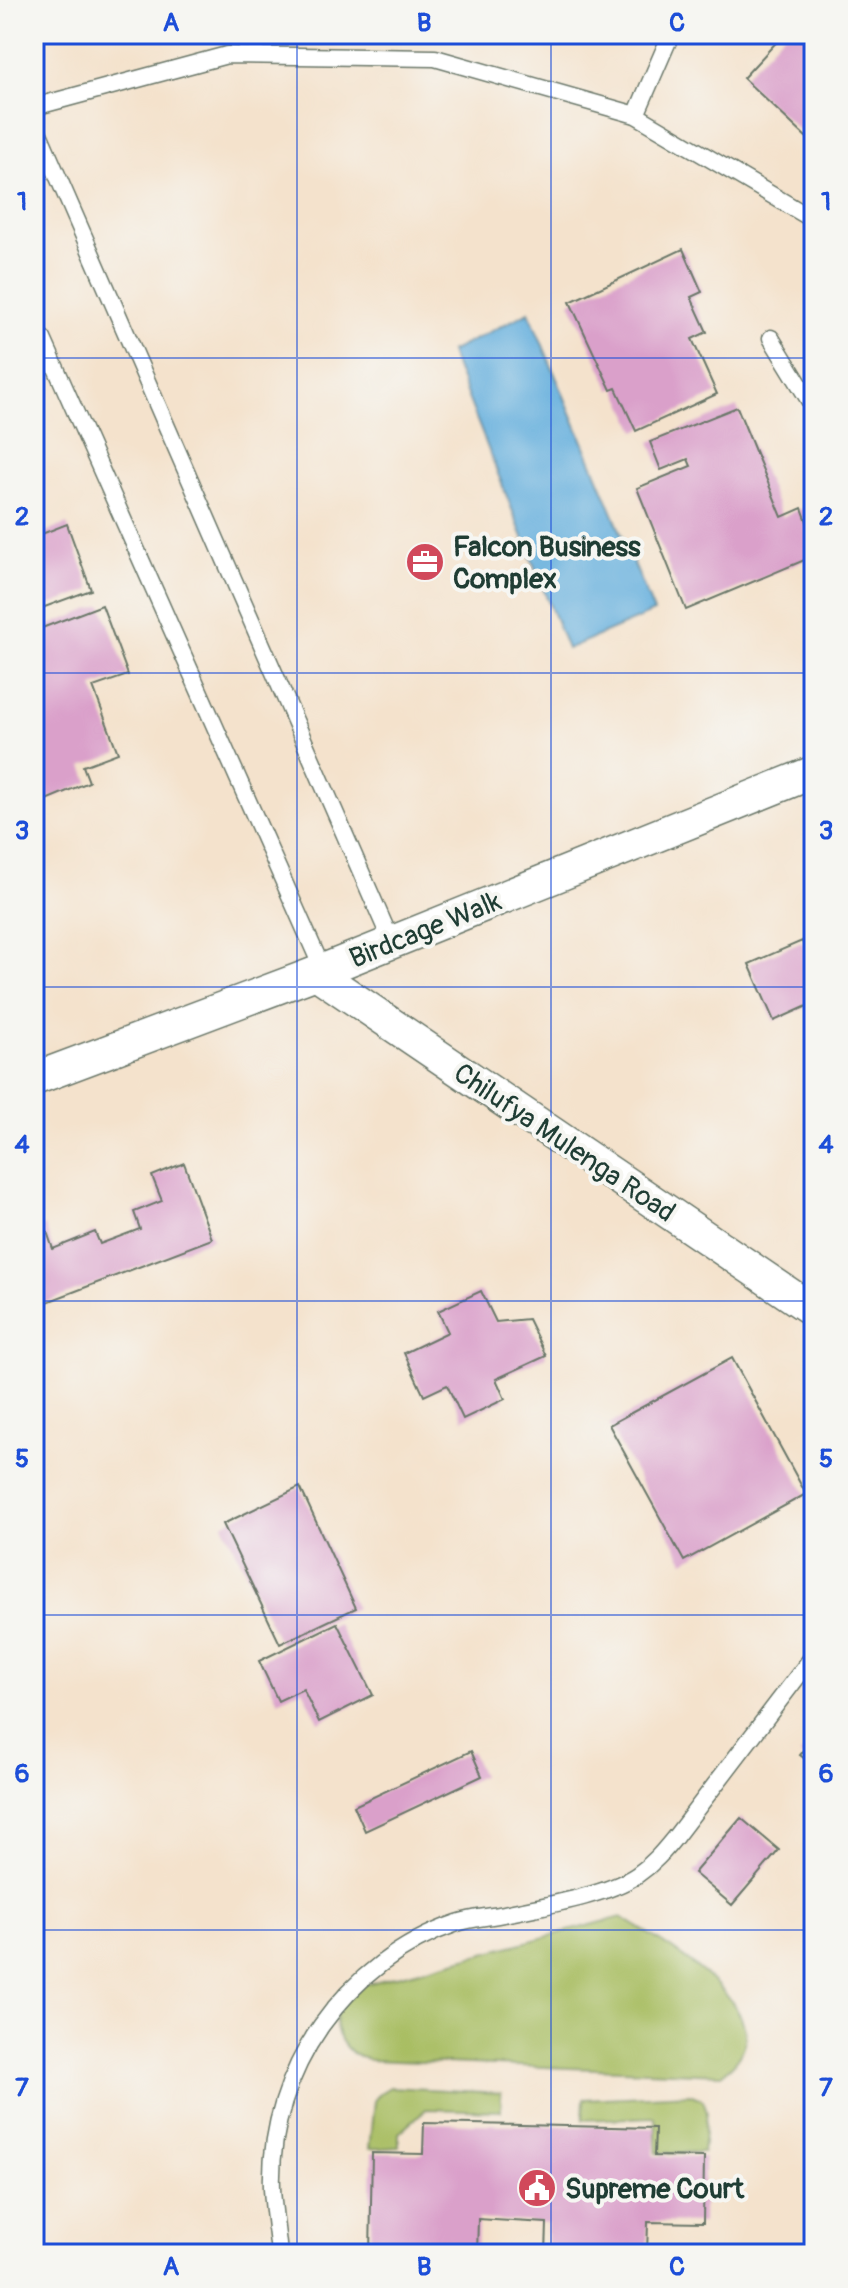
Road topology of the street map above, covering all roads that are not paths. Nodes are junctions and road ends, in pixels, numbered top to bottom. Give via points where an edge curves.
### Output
1 (671, 34) edge
2 (34, 107) edge
3 (636, 115) junction
4 (34, 122) edge
5 (814, 220) edge
6 (34, 333) edge
7 (771, 338) dead end
8 (814, 408) edge
9 (814, 772) edge
10 (392, 943) junction
11 (320, 972) junction
12 (34, 1079) edge
13 (814, 1311) edge
14 (814, 1655) edge
15 (279, 2254) edge

1 - 3 lane
2 - 3 lane via 227,55 420,57
3 - 5 lane
4 - 10 lane
6 - 11 lane via 43,339
7 - 8 lane
9 - 10 street, Birdcage Walk
10 - 11 street, Birdcage Walk
11 - 12 street, Birdcage Walk
11 - 13 street, Chilufya Mulenga Road
14 - 15 lane via 676,1836 635,1877 574,1898 458,1923 396,1952 356,1984 320,2025 284,2104 272,2187

